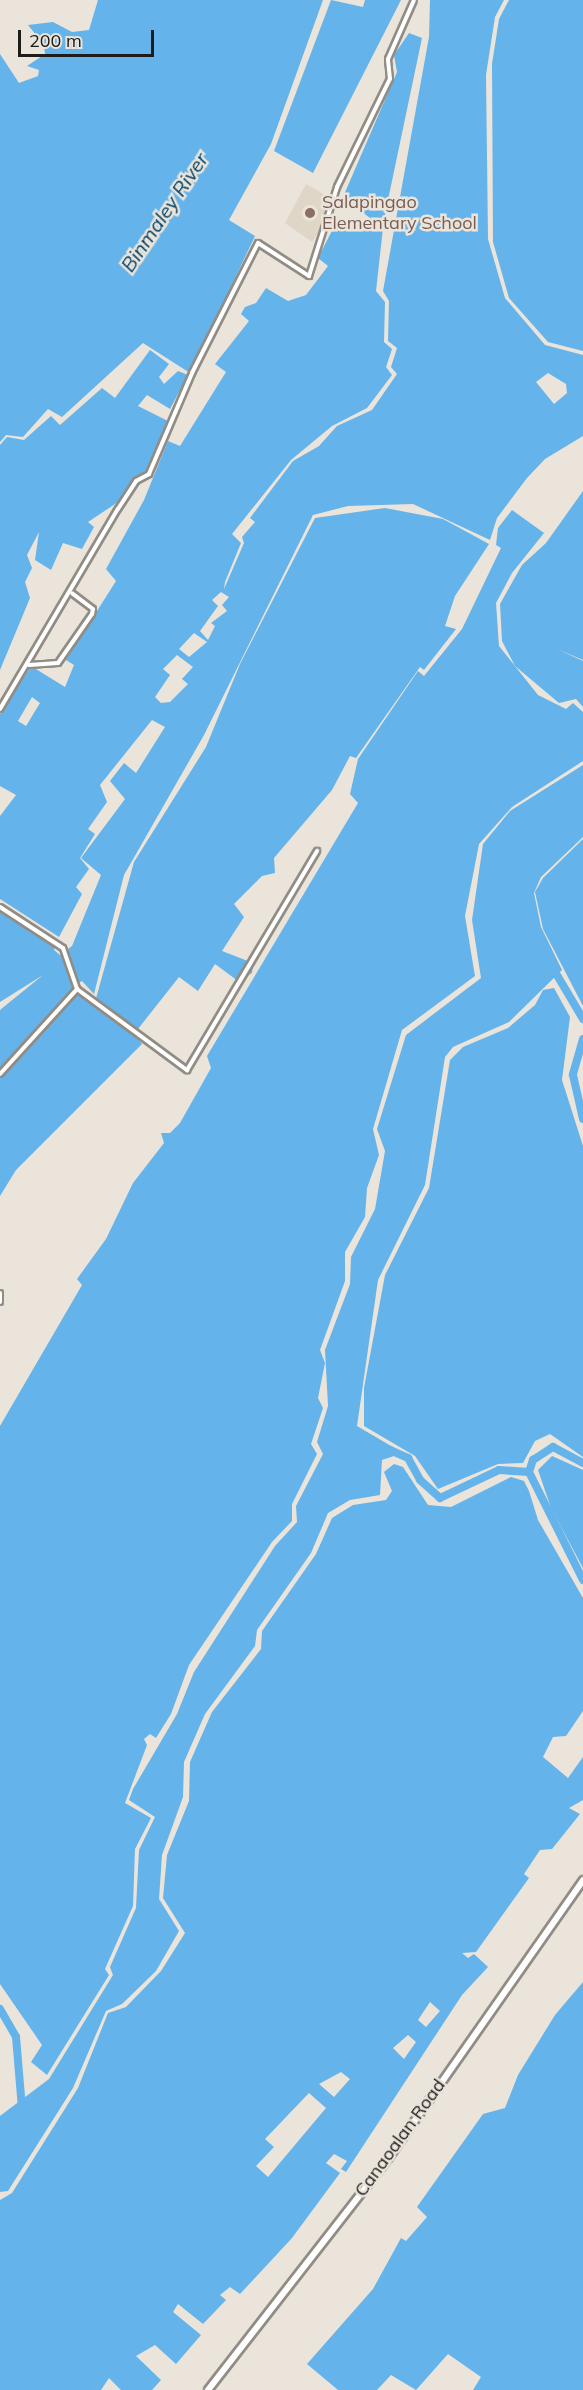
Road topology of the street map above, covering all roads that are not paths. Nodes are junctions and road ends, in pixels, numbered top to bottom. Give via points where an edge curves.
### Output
1 (414, 0) edge
2 (72, 593) junction
3 (29, 664) junction
4 (0, 708) edge
5 (317, 851) dead end
6 (0, 907) edge
7 (76, 987) junction
8 (0, 1074) edge
9 (0, 1293) edge
10 (0, 1302) edge
11 (583, 1880) edge
12 (208, 2390) edge

1 - 2 street via 388,59 390,79 337,187 309,276 258,243 192,373 149,474 130,490
2 - 3 street via 32,650
2 - 3 street via 93,609 92,614 58,663
3 - 4 street
5 - 7 street via 187,1070
6 - 7 street via 64,950
7 - 8 street
9 - 10 street
11 - 12 street, Canaoalan Road via 390,2156

